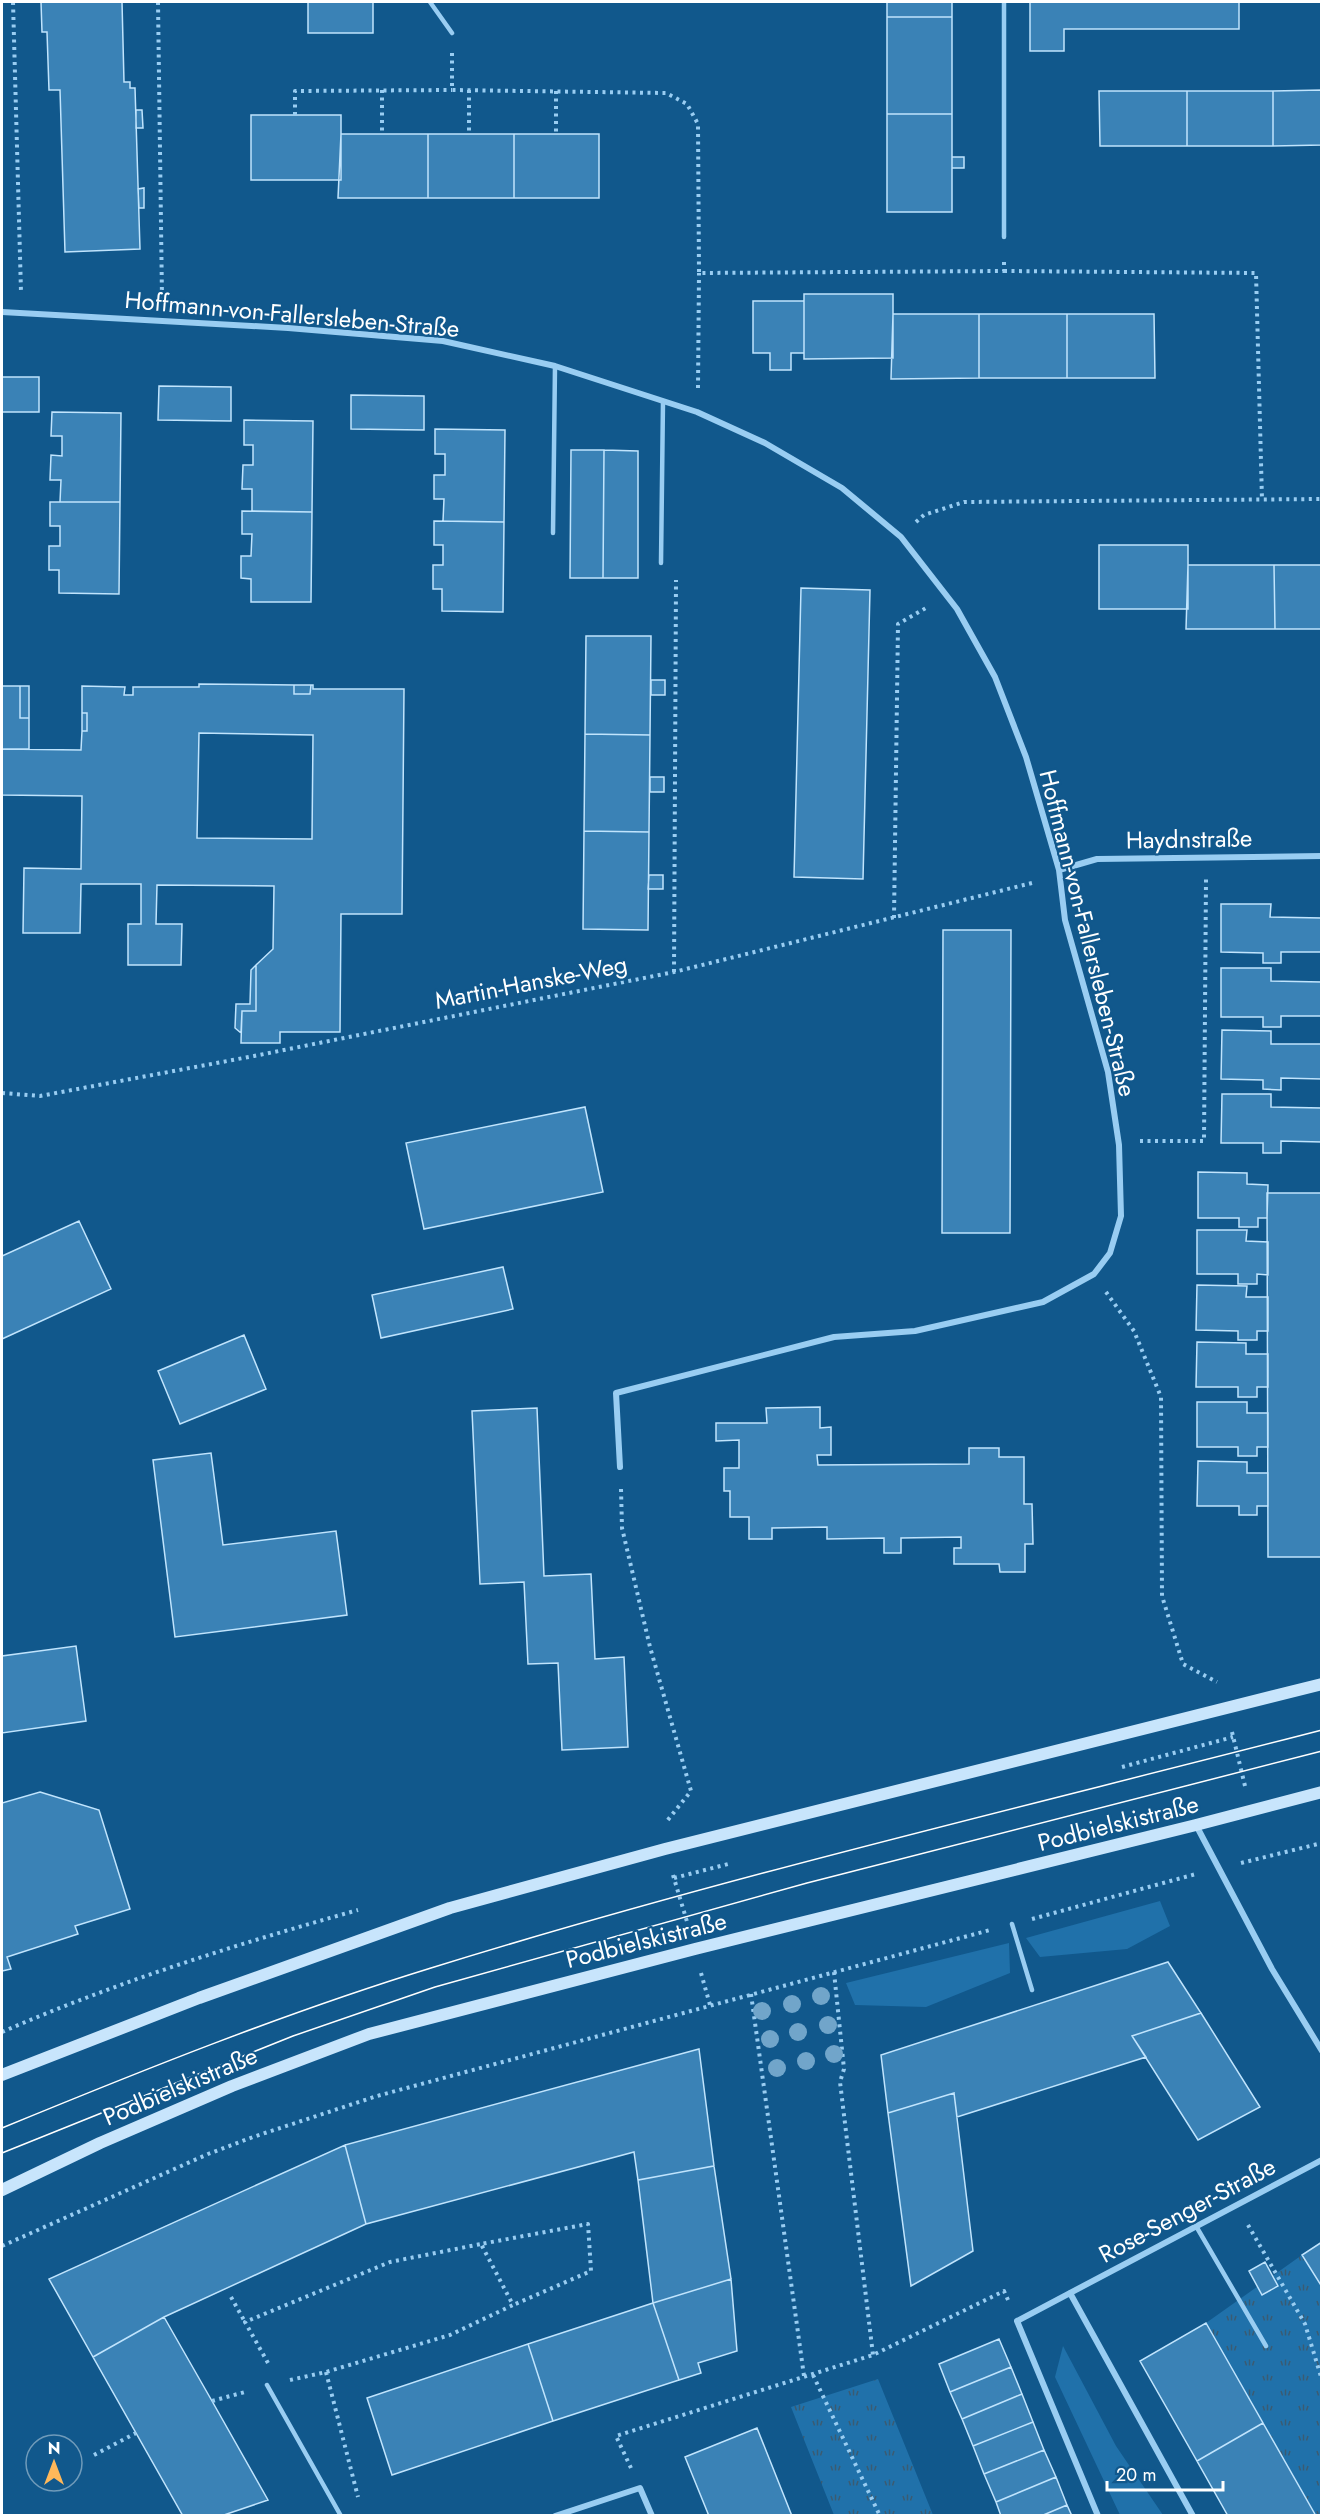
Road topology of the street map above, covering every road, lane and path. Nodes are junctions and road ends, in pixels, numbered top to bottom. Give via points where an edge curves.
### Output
1 (13, 2) edge
2 (158, 2) edge
3 (430, 2) edge
4 (1004, 2) edge
5 (453, 33) joint
6 (382, 90) junction
7 (452, 90) junction
8 (469, 90) junction
9 (556, 92) junction
10 (295, 115) dead end
11 (382, 134) dead end
12 (469, 134) dead end
13 (556, 134) dead end
14 (1004, 237) joint
15 (1004, 271) junction
16 (699, 273) junction
17 (2, 312) edge
18 (22, 313) junction
19 (162, 320) junction
20 (555, 366) junction
21 (663, 400) junction
22 (697, 412) junction
23 (1322, 499) edge
24 (1262, 500) junction
25 (553, 533) dead end
26 (901, 537) junction
27 (661, 563) joint
28 (946, 596) junction
29 (1322, 856) edge
30 (1206, 857) junction
31 (1059, 870) junction
32 (894, 918) junction
33 (674, 972) junction
34 (2, 1093) edge
35 (1118, 1141) junction
36 (1094, 1274) junction
37 (620, 1467) joint
38 (1322, 1684) edge
39 (1225, 1709) junction
40 (1233, 1737) junction
41 (1122, 1767) dead end
42 (1322, 1792) edge
43 (1251, 1810) junction
44 (1196, 1825) junction
45 (1322, 1843) edge
46 (665, 1849) junction
47 (732, 1863) dead end
48 (1217, 1869) junction
49 (674, 1878) dead end
50 (1012, 1924) junction
51 (834, 1972) junction
52 (1032, 1990) dead end
53 (751, 1994) junction
54 (1322, 2051) edge
55 (2, 2075) edge
56 (1322, 2160) edge
57 (2, 2190) edge
58 (1236, 2205) junction
59 (1196, 2226) junction
60 (481, 2244) junction
61 (2, 2246) edge
62 (1070, 2293) junction
63 (231, 2297) dead end
64 (513, 2305) junction
65 (1017, 2321) junction
66 (245, 2322) junction
67 (1266, 2346) dead end
68 (873, 2355) junction
69 (326, 2372) junction
70 (813, 2375) junction
71 (804, 2377) junction
72 (1322, 2380) edge
73 (278, 2382) junction
74 (267, 2385) junction
75 (212, 2401) dead end
76 (136, 2433) dead end
77 (94, 2455) dead end
78 (640, 2488) junction
79 (360, 2505) dead end
80 (342, 2516) edge
81 (555, 2516) edge
82 (652, 2516) edge
83 (880, 2516) edge
84 (1098, 2516) edge
85 (1193, 2516) edge

1 - 18 path
2 - 19 path
3 - 5 lane
4 - 14 lane
5 - 7 path
6 - 7 path
6 - 10 path via 295,91
6 - 11 path
7 - 8 path
8 - 9 path
8 - 12 path
9 - 13 path
9 - 16 path via 666,93 687,104 698,124
14 - 15 path
15 - 16 path
15 - 24 path via 1256,273
16 - 22 path
17 - 18 street, Hoffmann-von-Fallersleben-Straße
18 - 19 street, Hoffmann-von-Fallersleben-Straße
19 - 20 street, Hoffmann-von-Fallersleben-Straße via 443,341
20 - 21 street, Hoffmann-von-Fallersleben-Straße
20 - 25 lane
21 - 22 street, Hoffmann-von-Fallersleben-Straße
21 - 27 lane
22 - 26 street, Hoffmann-von-Fallersleben-Straße via 765,443 842,488
23 - 24 path
24 - 26 path via 964,502 924,515
26 - 28 street, Hoffmann-von-Fallersleben-Straße
27 - 33 path via 677,581
28 - 31 street, Hoffmann-von-Fallersleben-Straße via 995,676 1026,757
28 - 32 path via 898,624
29 - 30 street, Haydnstraße
30 - 31 street, Haydnstraße via 1097,859
30 - 35 path via 1204,1142
31 - 32 path, Martin-Hanske-Weg via 1029,885
31 - 35 street, Hoffmann-von-Fallersleben-Straße via 1065,920 1108,1072
32 - 33 path, Martin-Hanske-Weg
33 - 34 path, Martin-Hanske-Weg via 40,1096
35 - 36 street, Hoffmann-von-Fallersleben-Straße via 1121,1216 1110,1252
36 - 37 street, Hoffmann-von-Fallersleben-Straße via 1043,1302 915,1331 834,1337 616,1393
36 - 39 path via 1134,1331 1161,1397 1162,1596 1183,1664 1217,1682
37 - 46 path via 622,1528 650,1647 691,1791 659,1830
38 - 39 main road
39 - 40 path
39 - 46 main road
40 - 41 path
40 - 43 path
42 - 43 main road, Podbielskistraße
43 - 44 main road, Podbielskistraße
44 - 48 street
44 - 57 main road, Podbielskistraße via 672,1954 369,2034 232,2085
45 - 48 path
46 - 55 main road via 450,1908 199,1998
47 - 49 path
48 - 50 path
48 - 54 street
50 - 51 path
50 - 52 lane
51 - 53 path
51 - 68 path via 844,2069 840,2082
53 - 61 path via 409,2086 253,2137
53 - 71 path
56 - 58 street, Rose-Senger-Straße
58 - 59 street, Rose-Senger-Straße
58 - 72 path via 1305,2324
59 - 62 street, Rose-Senger-Straße
59 - 67 lane
60 - 64 path
60 - 64 path via 588,2224 591,2271
60 - 66 path via 390,2262
62 - 65 street, Rose-Senger-Straße
62 - 85 street
63 - 66 path
64 - 69 path via 450,2335
65 - 68 path via 1004,2291
65 - 84 street
66 - 73 path
68 - 70 path
69 - 73 path
69 - 79 path
70 - 71 path
70 - 83 path
71 - 78 path via 616,2436
73 - 74 path
74 - 75 path
74 - 80 lane
76 - 77 path
78 - 81 street
78 - 82 street

